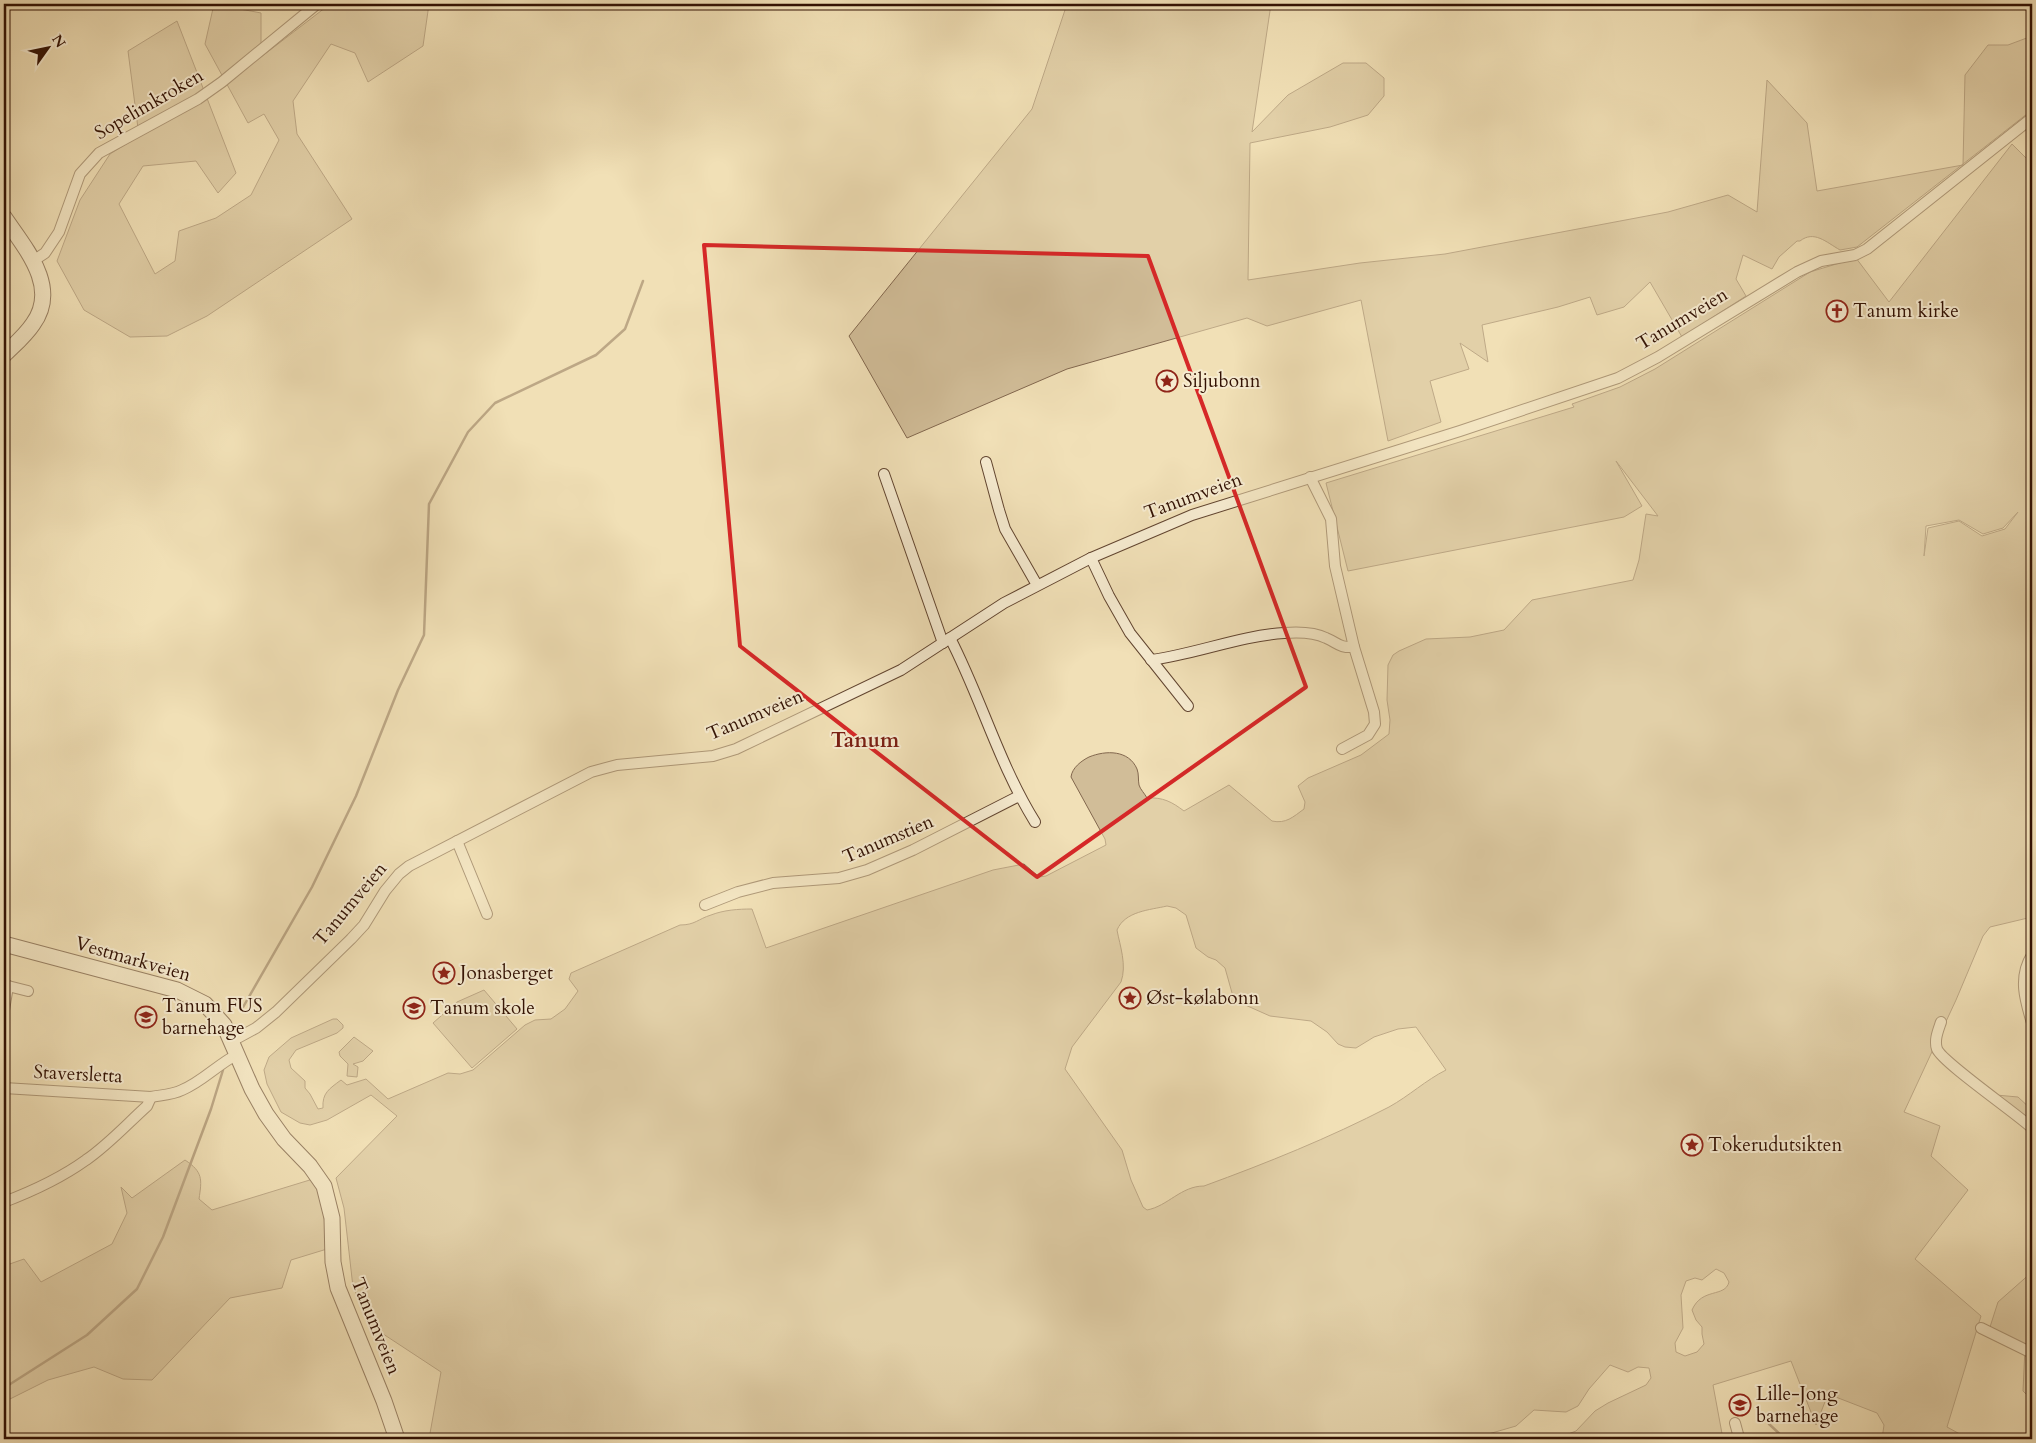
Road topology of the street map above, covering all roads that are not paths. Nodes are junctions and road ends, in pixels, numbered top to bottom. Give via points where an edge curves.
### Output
1 (317, 4) edge
2 (2032, 118) edge
3 (4, 217) edge
4 (33, 260) junction
5 (4, 355) edge
6 (986, 462) dead end
7 (884, 474) dead end
8 (1310, 477) junction
9 (1091, 558) junction
10 (1037, 585) junction
11 (947, 640) junction
12 (1354, 648) junction
13 (1151, 660) junction
14 (1188, 706) dead end
15 (1342, 749) dead end
16 (1019, 796) junction
17 (1035, 822) dead end
18 (457, 841) junction
19 (705, 905) dead end
20 (487, 914) dead end
21 (4, 944) edge
22 (2032, 955) edge
23 (6, 986) edge
24 (28, 991) dead end
25 (4, 1010) edge
26 (1941, 1022) dead end
27 (2032, 1023) edge
28 (235, 1047) junction
29 (4, 1088) edge
30 (151, 1097) junction
31 (2032, 1128) edge
32 (4, 1202) edge
33 (1981, 1328) dead end
34 (2032, 1353) edge
35 (1735, 1423) dead end
36 (397, 1439) edge
37 (1736, 1439) edge

1 - 4 street, Sopelimkroken via 198,99 99,153 80,174 59,232 45,253
2 - 8 street, Tanumveien via 1867,249 1797,272 1631,372 1460,431
3 - 4 main road
4 - 5 main road via 43,289 40,313
6 - 10 street via 1005,528
7 - 11 street
8 - 9 street, Tanumveien via 1192,515
8 - 12 street via 1331,519 1335,566
9 - 10 street, Tanumveien
9 - 13 street via 1130,633
10 - 11 street, Tanumveien
11 - 16 street via 963,663
11 - 18 street, Tanumveien via 892,675 736,749 713,756 617,765 591,772
12 - 13 street via 1338,646 1326,638 1308,633 1285,633 1246,638
12 - 15 street via 1376,724 1368,735
13 - 14 street
16 - 17 street
16 - 19 street, Tanumstien via 867,870 839,878 773,883
18 - 20 street
18 - 28 street, Tanumveien via 426,855 399,874 351,939
21 - 28 main road, Vestmarkveien via 184,993 205,1004 217,1016
22 - 27 street via 2024,973 2023,986
23 - 24 street
23 - 25 street
26 - 31 street via 1937,1034 1938,1051
28 - 30 street, Staversletta via 220,1064 181,1091
28 - 36 main road, Tanumveien via 266,1114 324,1186 332,1218 333,1262 338,1288
29 - 30 street, Staversletta
30 - 32 street via 147,1106 88,1159 64,1175
33 - 34 street
35 - 37 street

